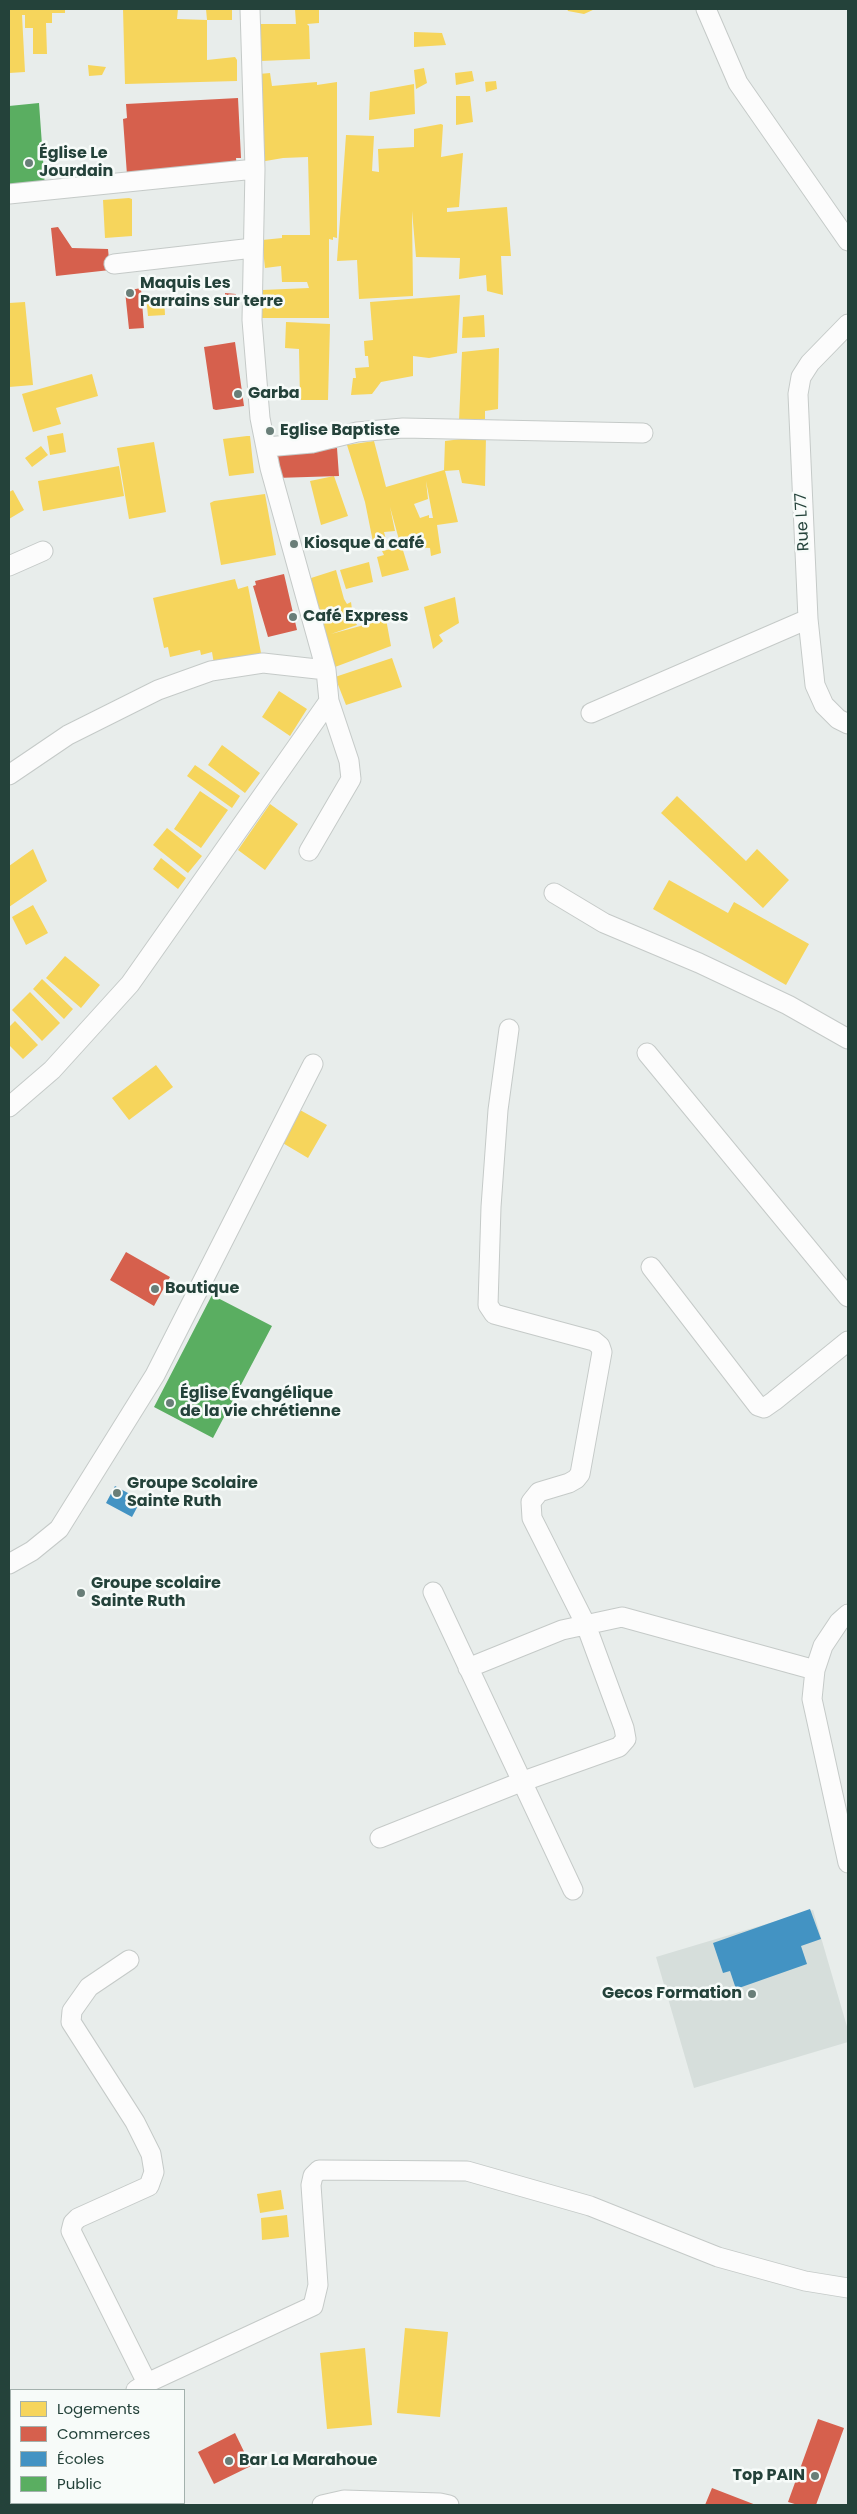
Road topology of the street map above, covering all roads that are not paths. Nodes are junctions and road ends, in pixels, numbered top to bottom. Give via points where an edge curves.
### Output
1 (250, 9) edge
2 (706, 9) edge
3 (255, 169) junction
4 (9, 194) edge
5 (848, 241) edge
6 (253, 248) junction
7 (114, 264) dead end
8 (848, 324) edge
9 (643, 434) dead end
10 (266, 447) junction
11 (43, 551) dead end
12 (9, 566) edge
13 (808, 619) junction
14 (326, 670) junction
15 (329, 701) junction
16 (590, 713) dead end
17 (848, 724) edge
18 (9, 775) edge
19 (309, 851) dead end
20 (554, 893) dead end
21 (509, 1029) dead end
22 (848, 1039) edge
23 (647, 1053) dead end
24 (312, 1064) dead end
25 (9, 1107) edge
26 (651, 1267) dead end
27 (848, 1297) edge
28 (848, 1341) edge
29 (9, 1564) edge
30 (433, 1592) dead end
31 (848, 1614) edge
32 (586, 1624) junction
33 (468, 1668) junction
34 (815, 1670) junction
35 (521, 1782) junction
36 (380, 1838) dead end
37 (848, 1864) edge
38 (573, 1890) dead end
39 (129, 1960) dead end
40 (848, 2288) edge
41 (142, 2387) edge
42 (322, 2505) edge
43 (449, 2505) edge

1 - 3 street
2 - 5 street via 738,83
3 - 4 street
3 - 6 street
6 - 7 street
6 - 10 street via 252,320 260,418
8 - 13 street, Rue L77 via 810,363 801,377 798,394
9 - 10 street via 403,428
10 - 14 street
11 - 12 street
13 - 16 street
13 - 17 street, Rue L77 via 815,685 824,705
14 - 15 street
14 - 18 street via 263,663 211,671 158,690 68,735
15 - 19 street via 349,760 351,779
15 - 25 street via 130,984 52,1070
20 - 22 street via 604,923 770,996
21 - 32 street via 494,1168 488,1305 494,1314 594,1342 602,1352 580,1474 576,1480 539,1492 531,1502 532,1518
23 - 27 street
24 - 29 street via 155,1375 59,1529 32,1551
26 - 28 street via 758,1406 764,1408 774,1401
30 - 33 street
31 - 34 street via 823,1646
32 - 33 street via 562,1630
32 - 34 street via 630,1617
32 - 35 street via 626,1739 619,1747
33 - 35 street
34 - 37 street via 812,1699
35 - 36 street
35 - 38 street
39 - 41 street via 89,1987 72,2011 71,2022 135,2122 152,2154 154,2172 149,2186 78,2218 71,2231
40 - 41 street via 718,2257 590,2206 467,2171 319,2170 311,2185 318,2285 313,2306
42 - 43 street via 344,2500 440,2502

